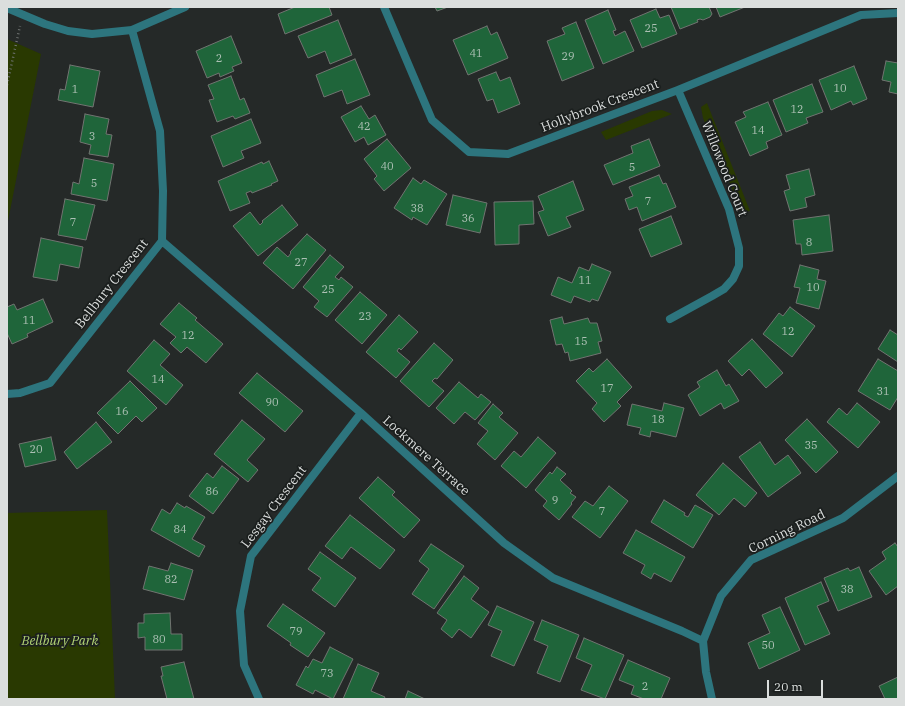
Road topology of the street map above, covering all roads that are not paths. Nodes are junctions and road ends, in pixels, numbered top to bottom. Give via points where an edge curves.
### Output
1 (185, 7) edge
2 (384, 7) edge
3 (7, 8) edge
4 (898, 13) edge
5 (132, 30) junction
6 (678, 90) junction
7 (162, 241) junction
8 (670, 319) dead end
9 (7, 394) edge
10 (361, 413) junction
11 (898, 476) edge
12 (703, 641) junction
13 (259, 699) edge
14 (712, 699) edge

1 - 5 street
2 - 6 street, Hollybrook Crescent via 432,120 469,152 508,154
3 - 5 street via 68,31 92,34
4 - 6 street, Hollybrook Crescent via 861,15
5 - 7 street, Bellbury Crescent via 160,131
6 - 8 street, Willowood Court via 729,209 739,248 739,266 724,288
7 - 9 street, Bellbury Crescent via 50,383 20,393
7 - 10 street, Lockmere Terrace
10 - 12 street, Lockmere Terrace via 504,543 553,578
10 - 13 street, Lesgay Crescent via 251,556 240,611 244,665
11 - 12 street, Corning Road via 843,518 751,560 721,596
12 - 14 street, Corning Road

